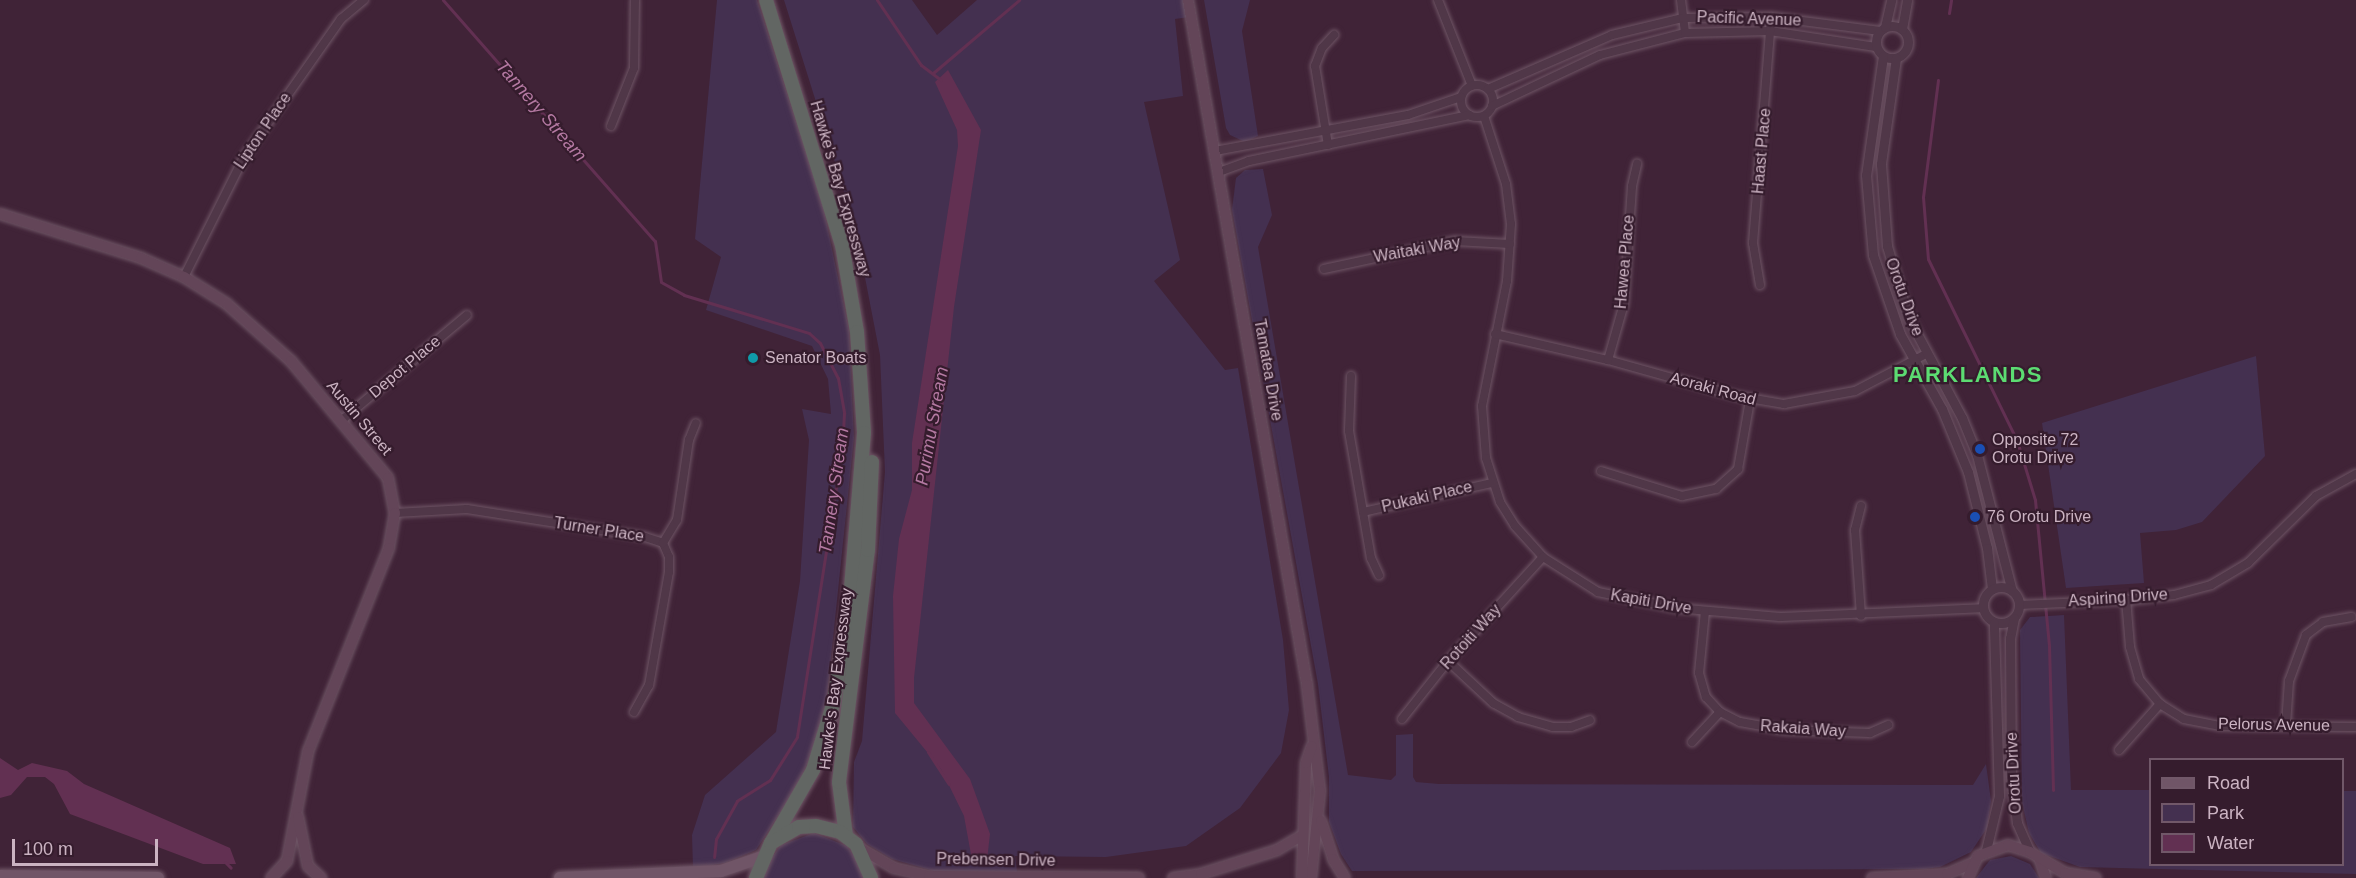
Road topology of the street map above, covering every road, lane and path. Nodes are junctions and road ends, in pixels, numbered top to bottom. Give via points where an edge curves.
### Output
1 (364, 0) edge
2 (635, 0) edge
3 (766, 0) edge
4 (773, 0) edge
5 (1188, 0) edge
6 (1438, 0) edge
7 (1681, 0) edge
8 (1891, 0) edge
9 (1907, 0) edge
10 (1771, 17) junction
11 (1683, 18) junction
12 (1883, 29) junction
13 (1902, 29) junction
14 (1770, 31) junction
15 (1685, 33) junction
16 (1334, 35) dead end
17 (1876, 47) junction
18 (1883, 56) junction
19 (1896, 58) junction
20 (1472, 86) junction
21 (1488, 89) junction
22 (1461, 97) junction
23 (1492, 106) junction
24 (1469, 115) junction
25 (1484, 116) junction
26 (611, 126) dead end
27 (1326, 132) junction
28 (1328, 145) junction
29 (1215, 151) junction
30 (1637, 164) dead end
31 (1219, 172) junction
32 (0, 214) edge
33 (1510, 244) junction
34 (1324, 269) dead end
35 (184, 277) junction
36 (1760, 285) dead end
37 (467, 315) dead end
38 (1495, 334) junction
39 (1926, 354) junction
40 (1608, 360) junction
41 (1915, 361) junction
42 (1351, 375) dead end
43 (1750, 400) junction
44 (342, 420) junction
45 (696, 423) dead end
46 (1601, 471) dead end
47 (2356, 474) edge
48 (1492, 483) junction
49 (1861, 506) dead end
50 (1363, 512) junction
51 (394, 513) junction
52 (663, 543) junction
53 (1543, 557) junction
54 (1379, 575) dead end
55 (1992, 589) junction
56 (2012, 591) junction
57 (2126, 598) junction
58 (2019, 605) junction
59 (1983, 608) junction
60 (1705, 611) junction
61 (1861, 616) junction
62 (2352, 617) dead end
63 (2014, 618) junction
64 (1994, 623) junction
65 (1448, 661) junction
66 (2160, 704) junction
67 (634, 712) dead end
68 (1720, 712) junction
69 (1402, 718) dead end
70 (1590, 720) dead end
71 (1888, 725) dead end
72 (2286, 725) junction
73 (2356, 727) edge
74 (1692, 742) dead end
75 (1312, 746) junction
76 (2119, 750) dead end
77 (298, 814) junction
78 (1320, 818) junction
79 (1303, 835) junction
80 (846, 836) junction
81 (771, 843) junction
82 (858, 846) junction
83 (1986, 850) junction
84 (2030, 852) junction
85 (762, 857) junction
86 (2040, 861) junction
87 (1971, 864) junction
88 (0, 876) edge
89 (158, 878) edge
90 (271, 878) edge
91 (321, 878) edge
92 (560, 878) edge
93 (756, 878) edge
94 (871, 878) edge
95 (1139, 878) edge
96 (1173, 878) edge
97 (1302, 878) edge
98 (1311, 878) edge
99 (1345, 878) edge
100 (1872, 878) edge
101 (1968, 878) edge
102 (2046, 878) edge
103 (2096, 878) edge

1 - 35 street, Lipton Place via 341,19 244,157
2 - 26 street via 634,68
3 - 81 highway, Hawke's Bay Expressway via 842,245 857,332 864,433 850,601 834,700 813,770
4 - 80 highway, Hawke's Bay Expressway via 844,225 867,334 872,456 868,550 839,782
5 - 29 main road, Tamatea Drive
6 - 20 street
7 - 11 street
8 - 12 street
9 - 13 street
10 - 11 street, Pacific Avenue
10 - 12 street, Pacific Avenue
10 - 14 street, Haast Place
11 - 15 street
11 - 21 street, Pacific Avenue via 1601,39
12 - 13 street
12 - 17 street
13 - 19 street via 1908,45
14 - 15 street, Pacific Avenue
14 - 17 street, Pacific Avenue
14 - 36 street, Haast Place via 1753,243
15 - 23 street, Pacific Avenue via 1600,55
16 - 27 street via 1322,48 1316,66
17 - 18 street
18 - 19 street
18 - 41 street, Orotu Drive via 1868,144 1869,230 1881,285
19 - 39 street, Orotu Drive via 1881,164 1882,219 1899,293
20 - 21 street
20 - 22 street
21 - 23 street
22 - 24 street via 1462,107
22 - 27 street via 1408,115
23 - 25 street
24 - 25 street
24 - 28 street
25 - 33 street, Kapiti Drive via 1506,184
27 - 28 street
27 - 29 street
28 - 31 street via 1249,161
29 - 31 main road, Tamatea Drive
30 - 40 street, Hawea Place via 1624,304
31 - 75 main road, Tamatea Drive via 1289,571
32 - 35 main road, Austin Street via 141,258
33 - 34 street, Waitaki Way via 1455,241
33 - 38 street, Kapiti Drive
35 - 44 main road, Austin Street via 250,322
37 - 44 street, Depot Place
38 - 40 street, Aoraki Road
38 - 48 street, Kapiti Drive via 1482,406
39 - 41 street, Aoraki Road
39 - 56 street, Orotu Drive via 1962,418 1977,455
40 - 43 street, Aoraki Road
41 - 43 street, Aoraki Road via 1836,398 1784,404
41 - 55 street, Orotu Drive via 1942,409 1968,472 1987,548
42 - 50 street, Pukaki Place via 1348,431
43 - 46 street via 1737,469 1716,489 1682,496
44 - 51 main road, Austin Street via 388,478
45 - 52 street via 689,440 677,520
47 - 57 street, Aspiring Drive via 2316,495 2264,549 2229,576 2174,595
48 - 50 street, Pukaki Place
48 - 53 street, Kapiti Drive via 1515,526
49 - 61 street via 1855,530
50 - 54 street, Pukaki Place via 1371,558
51 - 52 street, Turner Place via 467,509
51 - 77 main road, Austin Street via 389,548 308,752
52 - 67 street, Turner Place via 669,557 667,584 649,685
53 - 60 street, Kapiti Drive via 1598,592
53 - 65 street, Rotoiti Way
55 - 56 street
55 - 59 street via 1984,598
56 - 58 street
57 - 58 street, Aspiring Drive
57 - 66 street, Pelorus Avenue via 2132,661 2139,679
58 - 63 street
59 - 61 street, Kapiti Drive
59 - 64 street
60 - 61 street, Kapiti Drive via 1780,617
60 - 68 street via 1699,673 1706,697
62 - 72 street via 2323,622 2306,635 2289,681
63 - 64 street
63 - 84 street, Orotu Drive via 2010,638 2011,776 2019,831
64 - 83 street, Orotu Drive via 1999,796
65 - 69 street, Rotoiti Way
65 - 70 street via 1493,703 1518,717 1552,727 1570,727
66 - 72 street, Pelorus Avenue via 2184,719 2219,726
66 - 76 street
68 - 71 street, Rakaia Way via 1740,723 1784,730 1870,733
68 - 74 street
72 - 73 street, Pelorus Avenue
75 - 78 main road, Tamatea Drive via 1318,763
75 - 79 main road, Tamatea Drive via 1306,763
77 - 90 main road, Austin Street via 287,861
77 - 91 main road, Austin Street via 308,866
78 - 98 main road, Tamatea Drive
78 - 99 main road via 1333,860
79 - 96 main road via 1277,850 1201,874
79 - 97 main road, Tamatea Drive
80 - 81 highway via 824,827 807,826
80 - 82 highway
81 - 85 highway, Hawke's Bay Expressway
82 - 94 highway
82 - 95 main road, Prebensen Drive via 894,868 922,875
83 - 84 main road via 2008,845
83 - 87 main road
84 - 86 main road
85 - 92 main road via 715,871
85 - 93 highway, Hawke's Bay Expressway
86 - 102 main road
86 - 103 main road via 2065,873
87 - 100 main road via 1947,874
87 - 101 main road
88 - 89 main road

